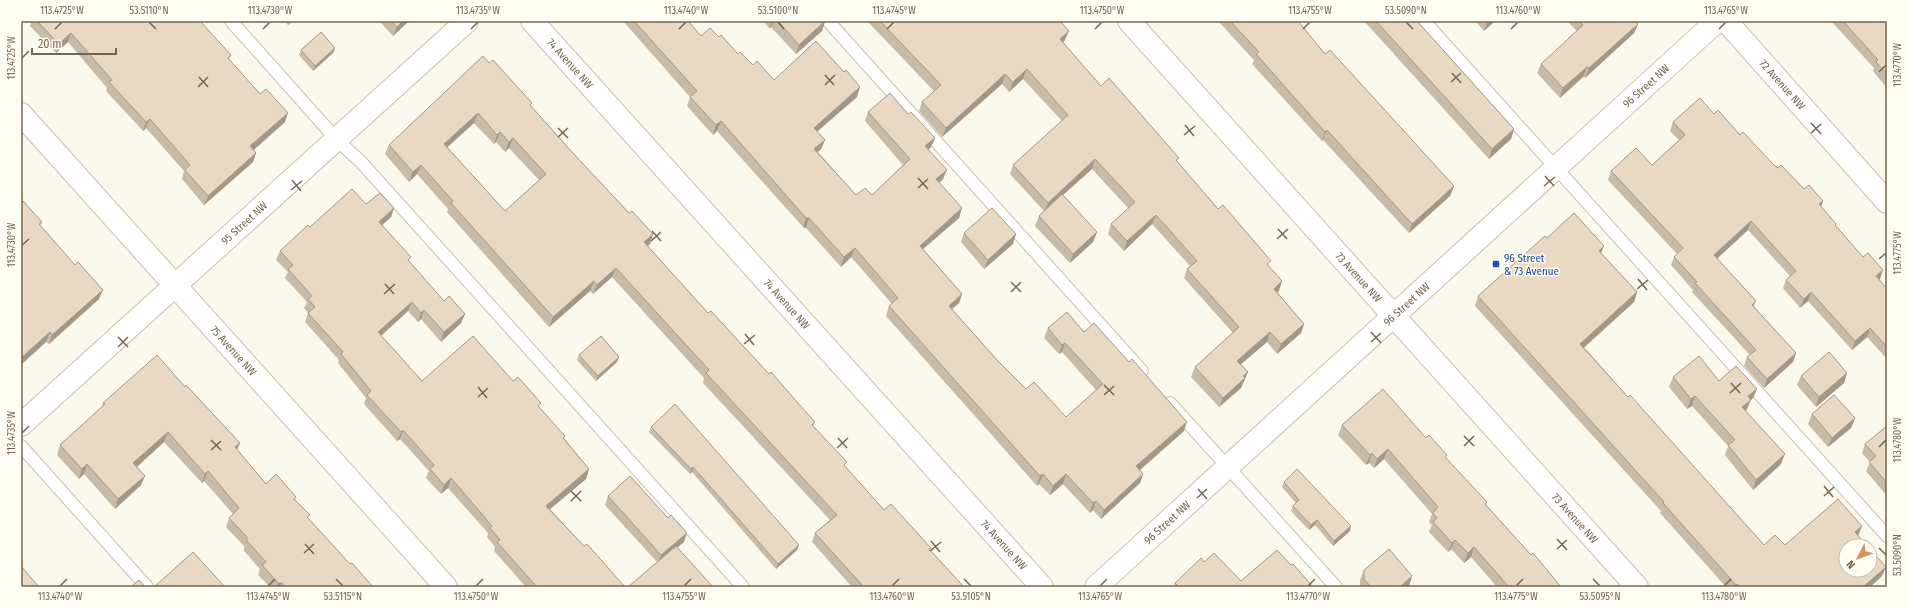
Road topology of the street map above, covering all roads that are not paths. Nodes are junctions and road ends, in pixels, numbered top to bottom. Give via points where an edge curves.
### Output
1 (231, 21) edge
2 (467, 21) edge
3 (532, 21) edge
4 (828, 21) edge
5 (1129, 21) edge
6 (1424, 21) edge
7 (1717, 21) edge
8 (1726, 21) edge
9 (21, 114) edge
10 (337, 140) junction
11 (1556, 168) junction
12 (1887, 202) edge
13 (175, 287) junction
14 (1394, 315) junction
15 (1151, 381) edge
16 (1161, 393) edge
17 (21, 425) edge
18 (21, 446) edge
19 (1228, 467) junction
20 (1887, 536) edge
21 (147, 587) edge
22 (446, 587) edge
23 (743, 587) edge
24 (1042, 587) edge
25 (1096, 587) edge
26 (1336, 587) edge
27 (1637, 587) edge

1 - 10 lane
2 - 10 street, 95 Street NW
3 - 24 street, 74 Avenue NW
4 - 15 lane
5 - 14 street, 73 Avenue NW
6 - 11 lane
7 - 11 street, 96 Street NW
8 - 12 street, 72 Avenue NW
9 - 13 street, 75 Avenue NW
10 - 13 street, 95 Street NW
10 - 23 lane via 361,162
11 - 14 street, 96 Street NW
11 - 20 lane
13 - 17 street, 95 Street NW
13 - 22 street, 75 Avenue NW
14 - 19 street, 96 Street NW
14 - 27 street, 73 Avenue NW
16 - 19 lane
18 - 21 lane
19 - 25 street, 96 Street NW
19 - 26 lane

